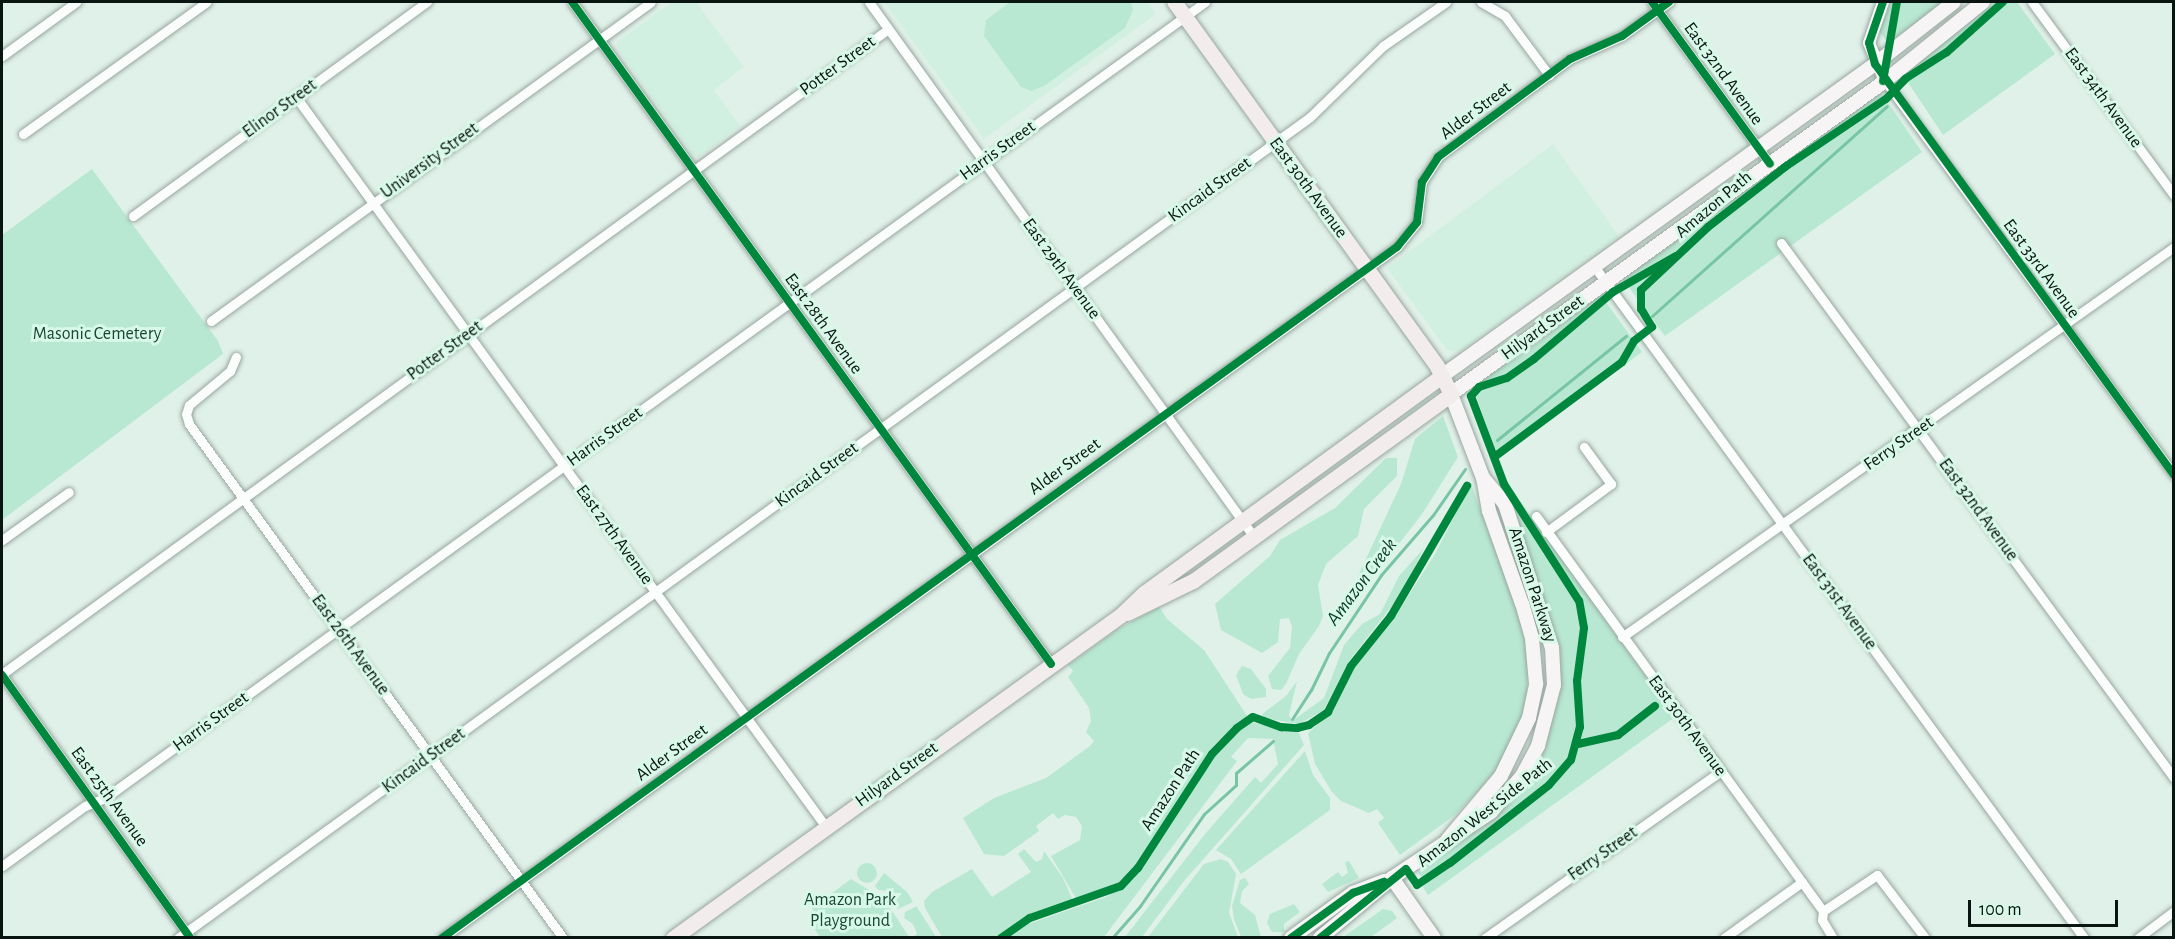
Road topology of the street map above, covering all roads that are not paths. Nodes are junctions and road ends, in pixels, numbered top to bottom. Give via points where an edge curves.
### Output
1 (76, 2) edge
2 (207, 2) edge
3 (427, 2) edge
4 (572, 2) edge
5 (651, 2) edge
6 (868, 2) edge
7 (1174, 2) edge
8 (1205, 2) edge
9 (1446, 2) edge
10 (1481, 2) edge
11 (1669, 2) edge
12 (1883, 2) edge
13 (1954, 2) edge
14 (1983, 2) edge
15 (2032, 2) edge
16 (1655, 6) edge
17 (1184, 16) junction
18 (888, 29) junction
19 (599, 40) junction
20 (2, 57) edge
21 (1875, 64) junction
22 (1549, 75) junction
23 (1885, 81) junction
24 (296, 97) junction
25 (23, 134) dead end
26 (1275, 143) junction
27 (1759, 148) junction
28 (984, 162) junction
29 (1770, 164) junction
30 (693, 171) junction
31 (2174, 195) edge
32 (373, 202) junction
33 (134, 216) dead end
34 (1781, 243) dead end
35 (2174, 247) edge
36 (1594, 266) junction
37 (1367, 269) junction
38 (1606, 282) junction
39 (1075, 288) junction
40 (789, 303) junction
41 (211, 321) dead end
42 (2064, 326) junction
43 (469, 334) junction
44 (236, 357) dead end
45 (1442, 376) junction
46 (1451, 394) junction
47 (1165, 414) junction
48 (880, 429) junction
49 (1919, 430) junction
50 (1584, 447) dead end
51 (564, 466) junction
52 (2174, 475) edge
53 (69, 492) dead end
54 (242, 498) junction
55 (1536, 516) dead end
56 (1243, 521) junction
57 (1783, 525) junction
58 (1546, 532) junction
59 (1254, 537) junction
60 (2, 540) edge
61 (970, 554) junction
62 (656, 592) junction
63 (1121, 615) junction
64 (339, 630) junction
65 (1622, 637) junction
66 (1051, 664) junction
67 (2, 674) edge
68 (747, 717) junction
69 (431, 756) junction
70 (1720, 771) junction
71 (2174, 778) edge
72 (95, 803) junction
73 (826, 827) junction
74 (2, 866) edge
75 (1392, 879) junction
76 (522, 880) junction
77 (1802, 882) junction
78 (1823, 911) junction
79 (2174, 911) edge
80 (185, 936) edge
81 (442, 938) edge
82 (563, 938) edge
83 (673, 938) edge
84 (1292, 938) edge
85 (1320, 938) edge
86 (1434, 938) edge
87 (1485, 938) edge
88 (1724, 938) edge
89 (1833, 938) edge
90 (1925, 938) edge
91 (2084, 938) edge
92 (2138, 938) edge

1 - 20 street
2 - 25 street
3 - 24 street, Elinor Street
4 - 19 street, East 28th Avenue
5 - 19 street, University Street
6 - 18 street, East 29th Avenue
7 - 17 main road, East 30th Avenue
8 - 17 street, Harris Street
9 - 26 street, Kincaid Street via 1396,35 1332,99
10 - 22 street via 1505,16
11 - 16 street, Alder Street
12 - 21 street via 1869,43
13 - 21 main road, Hilyard Street
14 - 23 main road, Hilyard Street
15 - 31 street, East 34th Avenue
16 - 22 street, Alder Street via 1622,36 1588,50
16 - 27 street, East 32nd Avenue
17 - 26 main road, East 30th Avenue
17 - 28 street, Harris Street
18 - 28 street, East 29th Avenue
18 - 30 street, Potter Street
19 - 30 street, East 28th Avenue
19 - 32 street, University Street
21 - 23 street
21 - 27 main road, Hilyard Street
22 - 37 street, Alder Street via 1438,158 1422,182 1411,233
23 - 29 main road, Hilyard Street
23 - 42 street, East 33rd Avenue
24 - 32 street, East 27th Avenue
24 - 33 street, Elinor Street
26 - 37 main road, East 30th Avenue
26 - 39 street, Kincaid Street
27 - 29 street, East 32nd Avenue
27 - 36 main road, Hilyard Street
28 - 39 street, East 29th Avenue
28 - 40 street, Harris Street
29 - 38 main road, Hilyard Street
30 - 40 street, East 28th Avenue
30 - 43 street, Potter Street
32 - 41 street, University Street
32 - 43 street, East 27th Avenue
34 - 49 street, East 32nd Avenue
35 - 42 street, Ferry Street
36 - 38 street, East 31st Avenue
36 - 45 main road, Hilyard Street
37 - 45 main road, East 30th Avenue
37 - 47 street, Alder Street
38 - 46 main road, Hilyard Street
38 - 57 street, East 31st Avenue
39 - 47 street, East 29th Avenue
39 - 48 street, Kincaid Street
40 - 48 street, East 28th Avenue
40 - 51 street, Harris Street
42 - 49 street, Ferry Street
42 - 52 street, East 33rd Avenue
43 - 51 street, East 27th Avenue
43 - 54 street, Potter Street
44 - 54 street, East 26th Avenue via 230,371 192,401 186,414
45 - 46 main road, Amazon Parkway
45 - 56 main road, Hilyard Street
46 - 59 main road, Hilyard Street
46 - 75 main road, Amazon Parkway via 1484,478 1489,511 1532,638 1536,684 1529,718 1501,776 1448,839
47 - 56 street, East 29th Avenue
47 - 61 street, Alder Street
48 - 61 street, East 28th Avenue
48 - 62 street, Kincaid Street
49 - 57 street, Ferry Street
49 - 71 street, East 32nd Avenue
50 - 58 street via 1611,484
51 - 62 street, East 27th Avenue
51 - 64 street, Harris Street
53 - 60 street
54 - 64 street, East 26th Avenue
54 - 67 street, Potter Street
55 - 58 street, East 30th Avenue
56 - 59 street, East 29th Avenue
56 - 63 main road, Hilyard Street via 1144,592
57 - 65 street, Ferry Street
57 - 91 street, East 31st Avenue
58 - 65 street, East 30th Avenue
59 - 63 main road, Hilyard Street via 1173,593
61 - 66 street, East 28th Avenue
61 - 68 street, Alder Street
62 - 68 street, East 27th Avenue
62 - 69 street, Kincaid Street
63 - 66 main road, Hilyard Street
64 - 69 street, East 26th Avenue
64 - 72 street, Harris Street
65 - 70 street, East 30th Avenue
66 - 73 main road, Hilyard Street
67 - 72 street, East 25th Avenue
68 - 73 street, East 27th Avenue
68 - 76 street, Alder Street
69 - 76 street, East 26th Avenue
69 - 80 street, Kincaid Street
70 - 77 street, East 30th Avenue
70 - 87 street, Ferry Street
72 - 74 street, Harris Street via 85,806
72 - 80 street, East 25th Avenue
73 - 83 main road, Hilyard Street
75 - 84 main road, Amazon Parkway via 1353,893
75 - 85 main road, Amazon Parkway
75 - 86 main road
76 - 81 street, Alder Street
76 - 82 street, East 26th Avenue
77 - 78 street, East 30th Avenue
77 - 88 street
78 - 89 street, East 30th Avenue via 1823,923
78 - 90 street via 1877,875
79 - 92 street

